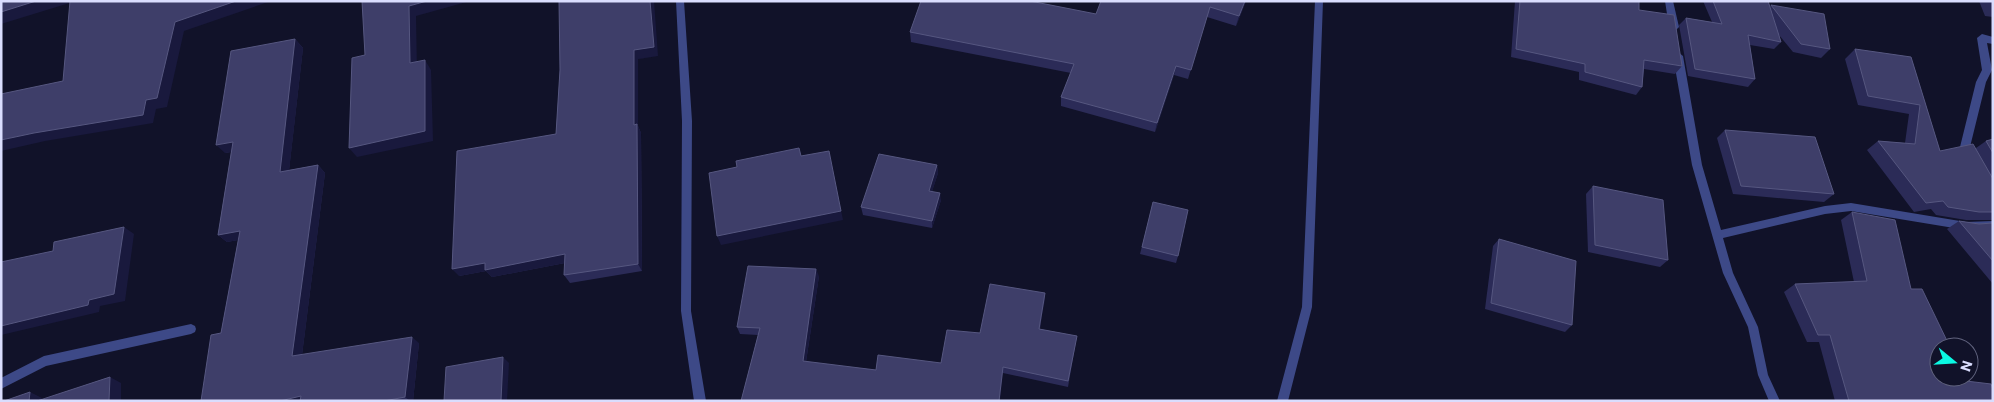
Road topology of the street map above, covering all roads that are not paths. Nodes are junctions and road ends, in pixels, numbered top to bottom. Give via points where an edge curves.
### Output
1 (680, 1) edge
2 (1319, 1) edge
3 (1669, 1) edge
4 (1993, 41) edge
5 (1974, 164) edge
6 (1993, 225) edge
7 (1718, 235) junction
8 (191, 329) dead end
9 (1, 384) edge
10 (700, 401) edge
11 (1282, 401) edge
12 (1775, 401) edge

1 - 10 street via 686,121 686,311
2 - 11 street via 1308,307
3 - 7 street via 1697,165
4 - 5 street via 1982,38 1987,70 1981,82 1965,148
6 - 7 street via 1966,226 1851,207
7 - 12 street via 1728,273 1753,327 1763,375
8 - 9 street via 44,361

